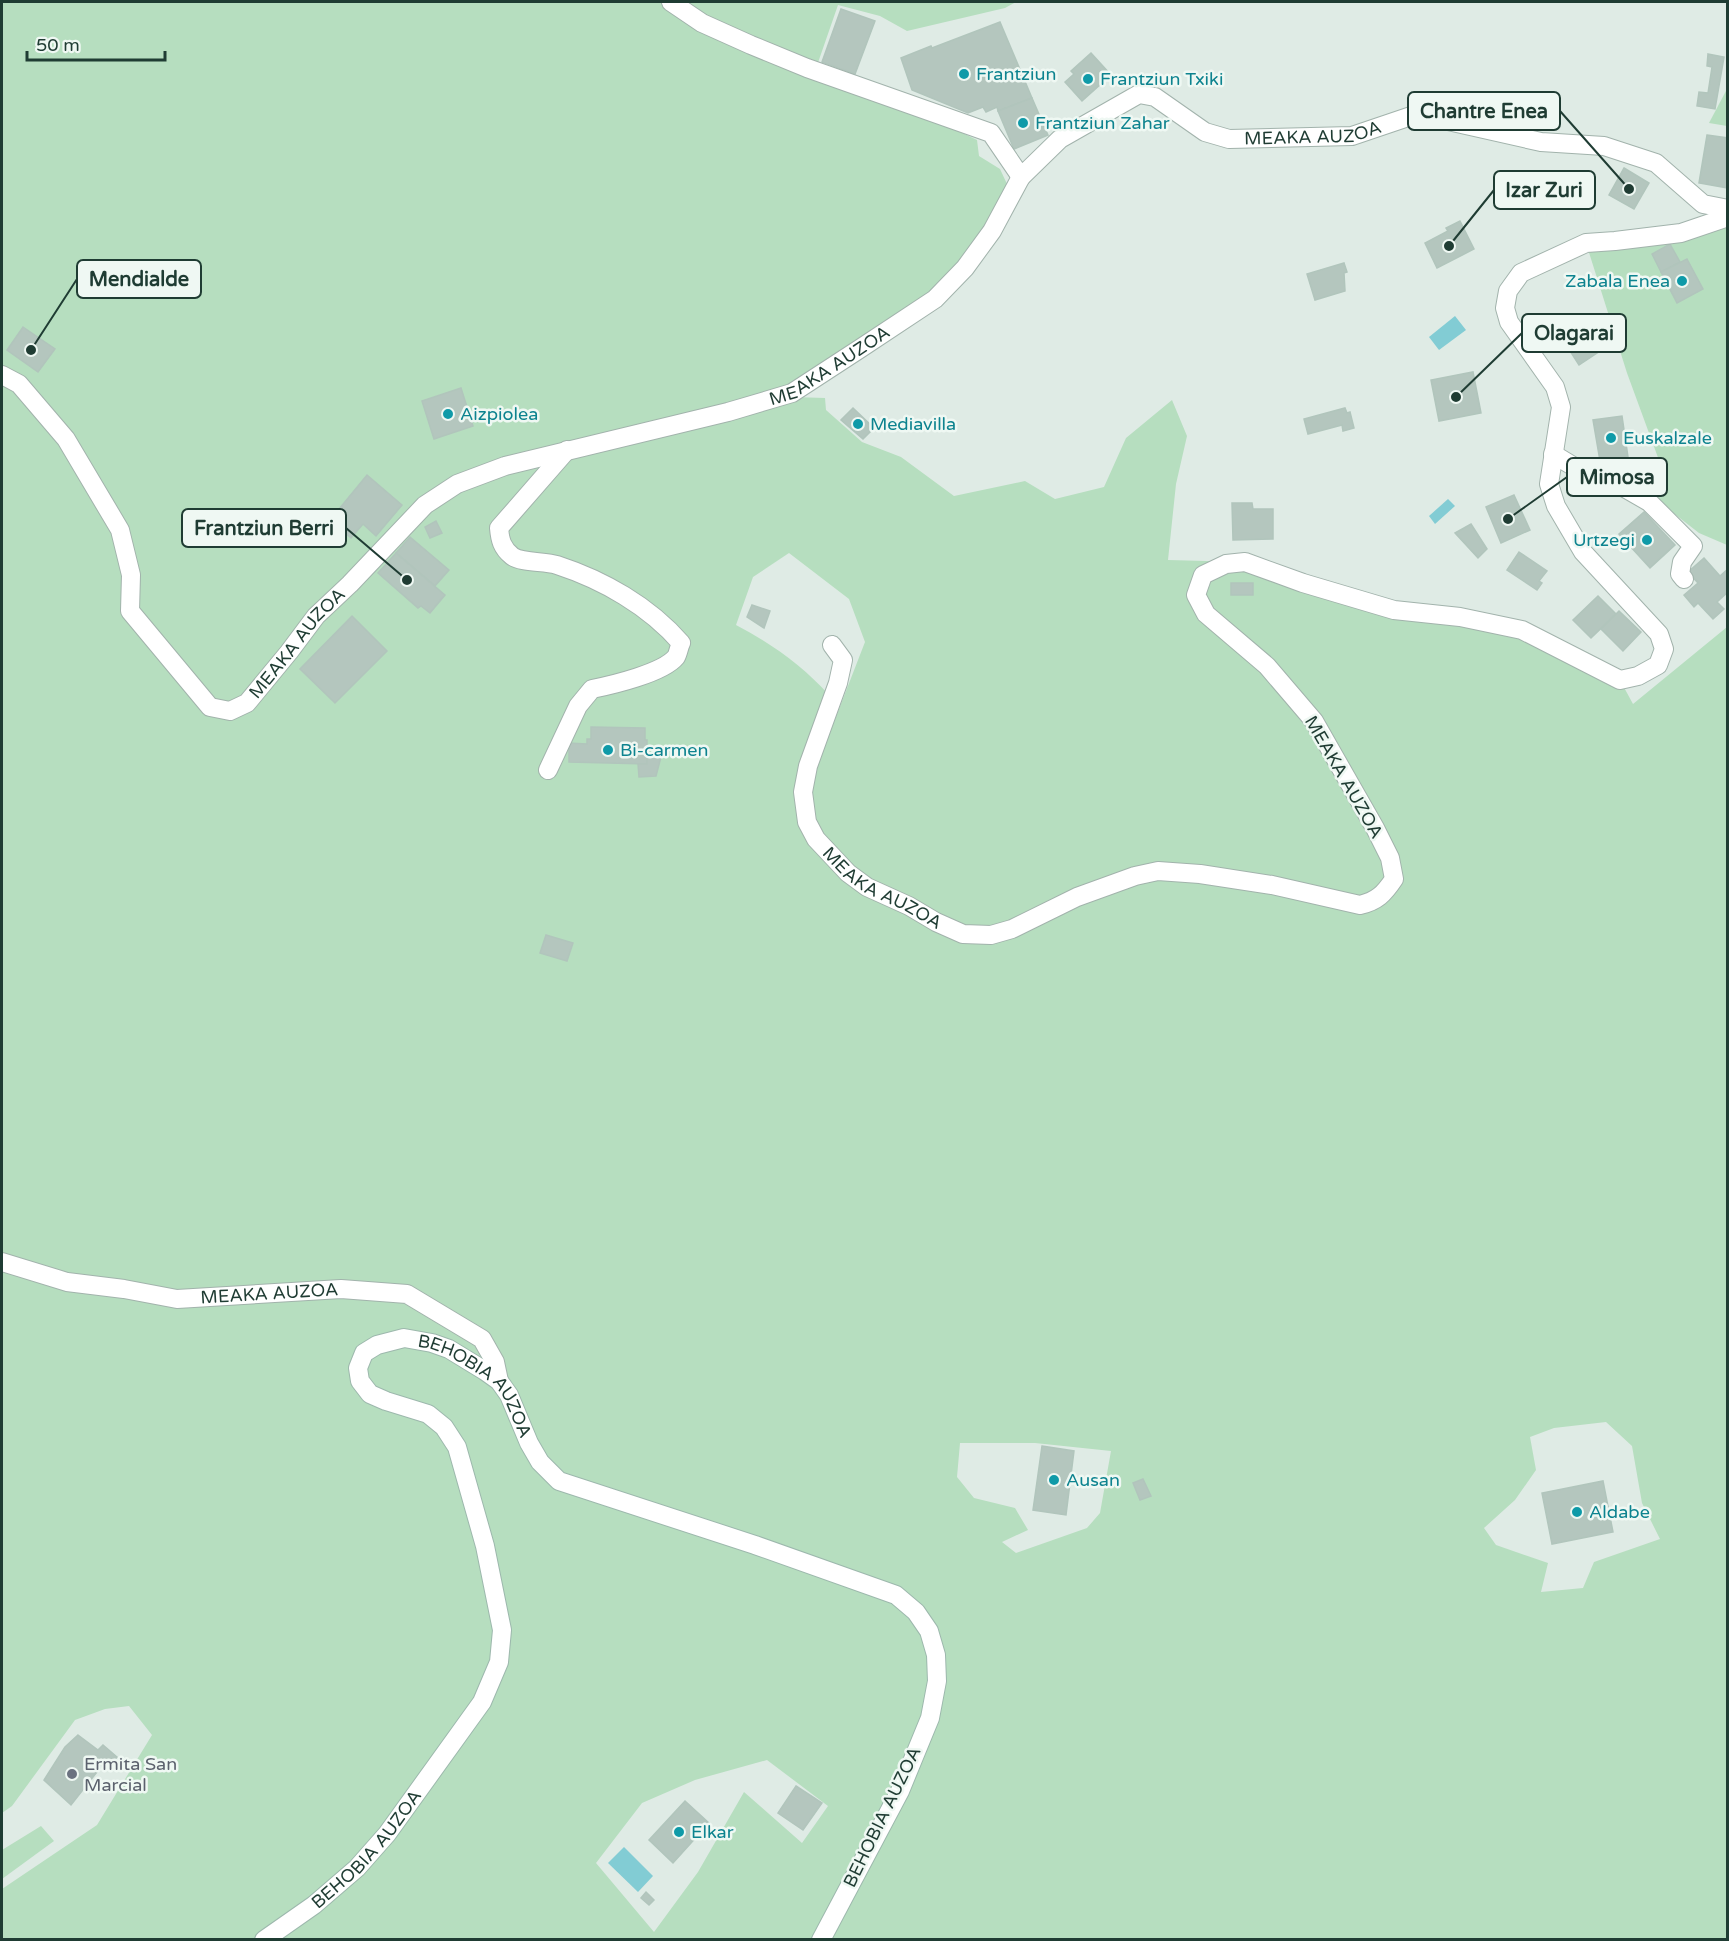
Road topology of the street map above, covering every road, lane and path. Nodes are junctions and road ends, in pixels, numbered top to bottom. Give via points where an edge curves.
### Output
1 (671, 2) edge
2 (1021, 177) junction
3 (1728, 209) edge
4 (1728, 217) edge
5 (2, 375) edge
6 (567, 450) junction
7 (1553, 454) junction
8 (1684, 579) dead end
9 (832, 645) dead end
10 (548, 770) dead end
11 (2, 1262) edge
12 (500, 1381) junction
13 (264, 1940) edge
14 (821, 1940) edge

1 - 2 street via 702,23 807,68 991,133
2 - 3 street, MEAKA AUZOA via 1060,139 1139,94 1155,97 1205,132 1229,139 1352,136 1417,114 1541,142 1604,146 1656,163 1703,204
2 - 6 street, MEAKA AUZOA via 992,231 965,268 935,299 792,393
4 - 7 street, MEAKA AUZOA via 1681,233 1586,243 1521,273 1508,291 1505,308 1509,322 1555,387 1561,407
5 - 6 street, MEAKA AUZOA via 19,384 66,439 120,530 130,575 130,611 210,707 230,711 247,703 316,616 425,505 457,484 505,466
6 - 10 street via 499,528 500,543 514,558 555,564 619,591 669,629 681,643 676,657 662,666 625,682 592,688 578,706
7 - 8 street via 1586,474 1616,483 1649,502 1693,546 1682,562 1680,574
7 - 9 street, MEAKA AUZOA via 1549,484 1556,506 1583,552 1659,634 1664,649 1658,665 1638,676 1620,680 1521,630 1460,617 1394,610 1245,562 1226,564 1203,575 1196,595 1206,614 1267,666 1314,721 1375,828 1390,858 1394,879 1385,894 1374,902 1360,905 1272,885 1158,871 1077,897 991,935 963,934 936,922 848,873 816,839 807,822 803,792 808,766 843,660
11 - 12 street, MEAKA AUZOA via 67,1282 177,1299 341,1289 407,1294 482,1339
12 - 13 street, BEHOBIA AUZOA via 449,1349 432,1343 404,1338 364,1353 358,1368 360,1381 370,1394 428,1414 444,1427 457,1448 478,1515 502,1630 499,1662 482,1702 387,1834 357,1868
12 - 14 street, BEHOBIA AUZOA via 534,1453 559,1481 896,1595 916,1612 929,1631 938,1681 930,1718 900,1791

